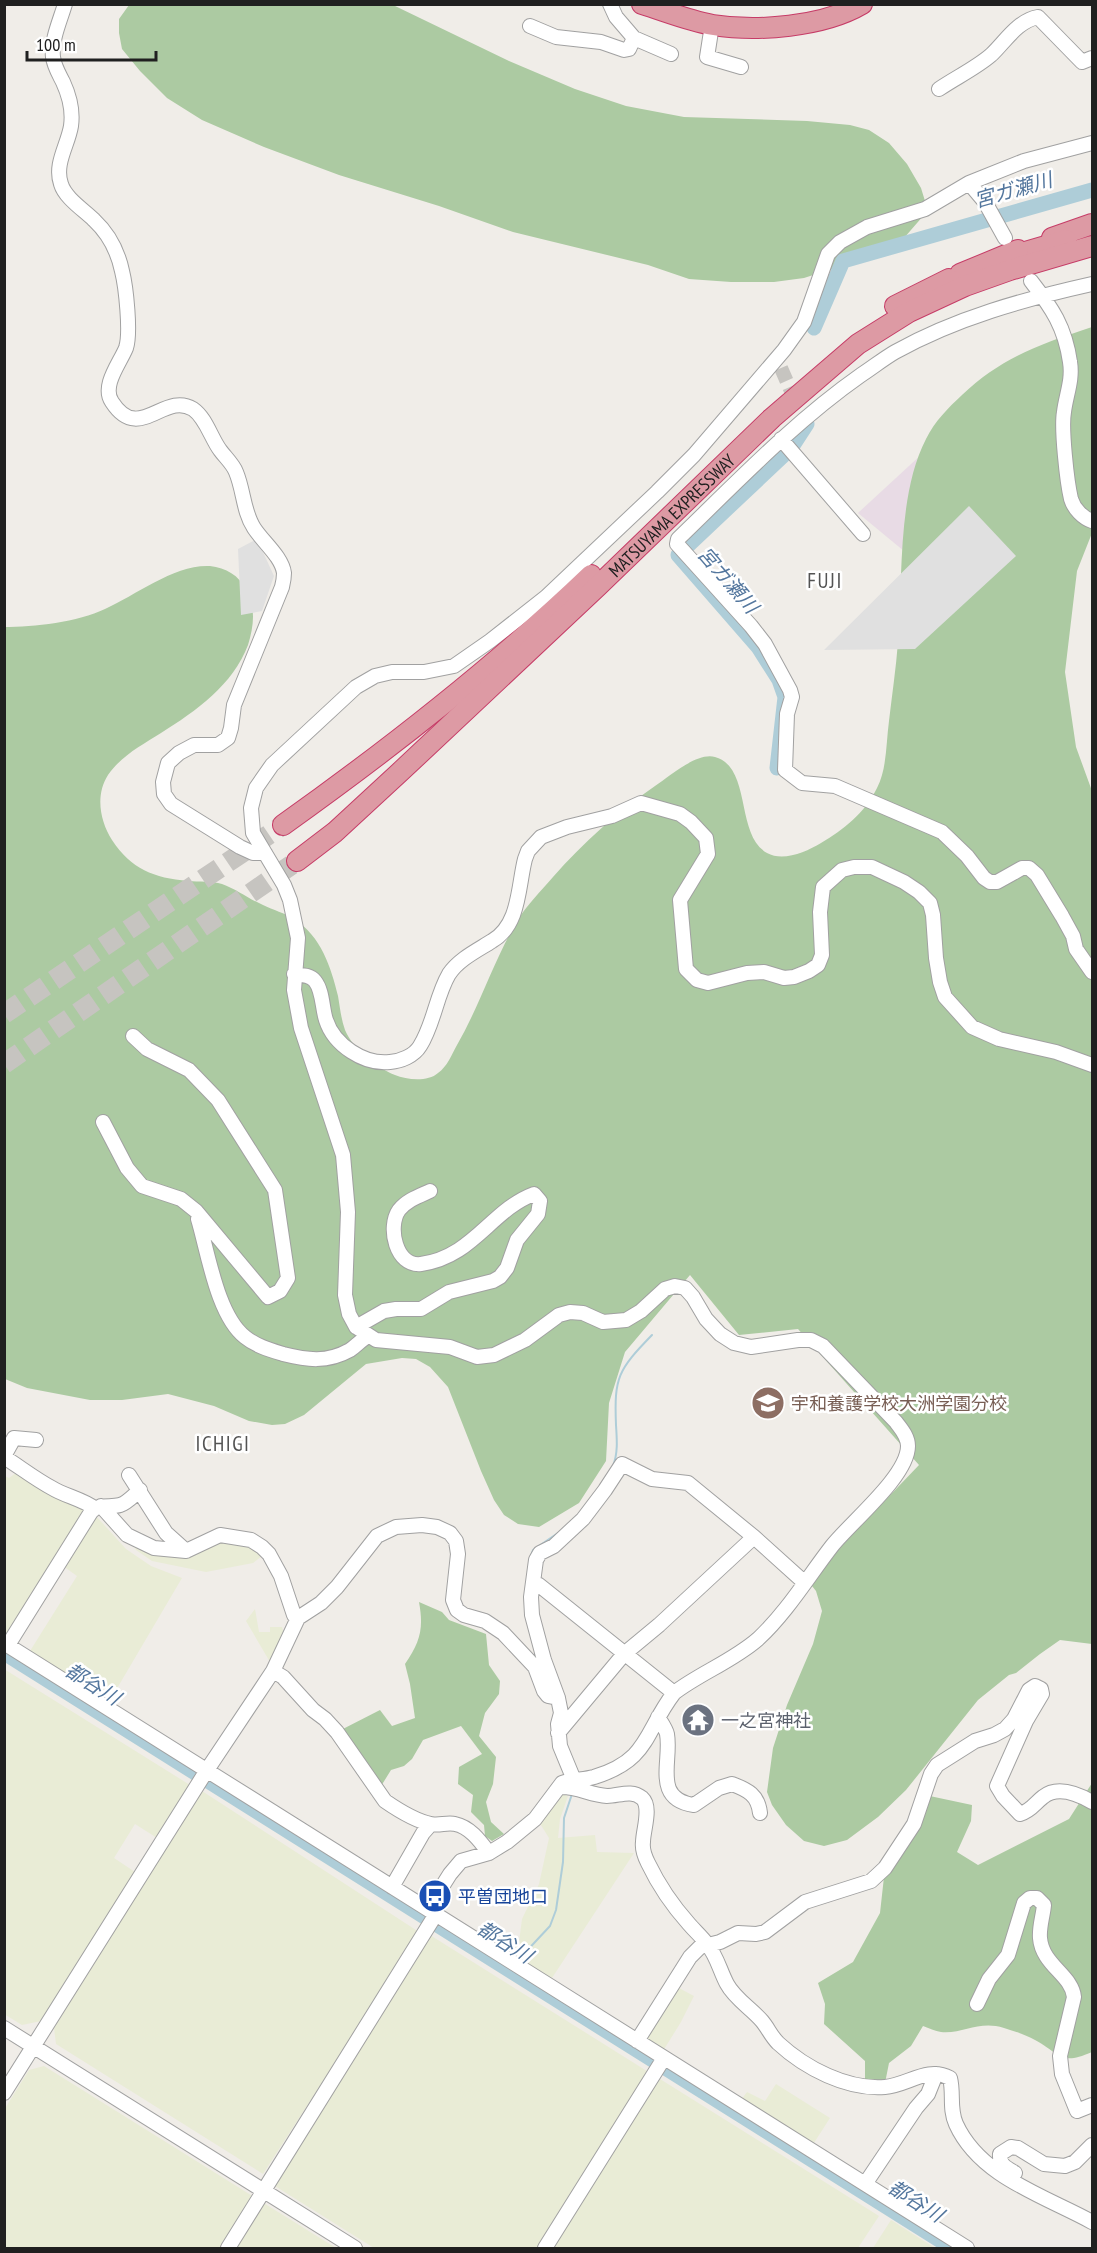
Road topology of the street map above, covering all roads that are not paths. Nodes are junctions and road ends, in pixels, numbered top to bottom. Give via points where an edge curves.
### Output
1 (65, 4) edge
2 (610, 4) edge
3 (642, 4) edge
4 (862, 4) edge
5 (712, 25) junction
6 (530, 26) dead end
7 (634, 38) junction
8 (671, 54) dead end
9 (1092, 58) edge
10 (741, 67) dead end
11 (939, 89) dead end
12 (1092, 143) edge
13 (969, 183) junction
14 (1092, 224) edge
15 (1092, 232) edge
16 (1005, 238) dead end
17 (1092, 246) edge
18 (1092, 256) edge
19 (960, 274) junction
20 (1031, 281) dead end
21 (1092, 284) edge
22 (1042, 296) junction
23 (927, 304) junction
24 (784, 350) junction
25 (782, 368) tunnel mouth
26 (781, 439) junction
27 (1092, 521) edge
28 (863, 534) dead end
29 (283, 825) tunnel mouth
30 (265, 853) junction
31 (297, 861) tunnel mouth
32 (1092, 972) edge
33 (294, 974) junction
34 (132, 1036) dead end
35 (1092, 1065) edge
36 (103, 1122) dead end
37 (430, 1191) dead end
38 (196, 1211) junction
39 (356, 1327) junction
40 (368, 1336) junction
41 (36, 1440) dead end
42 (4, 1456) edge
43 (129, 1475) dead end
44 (140, 1490) junction
45 (97, 1507) junction
46 (754, 1537) junction
47 (186, 1551) junction
48 (805, 1583) junction
49 (533, 1584) junction
50 (298, 1618) junction
51 (6, 1644) edge
52 (624, 1653) junction
53 (273, 1671) junction
54 (674, 1693) junction
55 (555, 1698) junction
56 (658, 1717) junction
57 (558, 1732) junction
58 (204, 1775) junction
59 (574, 1780) junction
60 (560, 1788) junction
61 (1092, 1802) edge
62 (760, 1813) dead end
63 (431, 1824) junction
64 (489, 1853) junction
65 (392, 1887) junction
66 (432, 1916) junction
67 (708, 1944) junction
68 (977, 2004) dead end
69 (4, 2028) edge
70 (637, 2041) junction
71 (34, 2046) junction
72 (662, 2063) junction
73 (936, 2074) junction
74 (4, 2093) edge
75 (1092, 2105) edge
76 (1092, 2145) edge
77 (865, 2184) junction
78 (264, 2190) junction
79 (1039, 2195) junction
80 (1092, 2222) edge
81 (228, 2248) edge
82 (355, 2248) edge
83 (545, 2248) edge
84 (967, 2248) edge

1 - 30 street via 53,43 55,66 67,91 71,114 71,128 60,161 60,182 111,241 124,283 127,344 109,383 110,399 130,419 141,420 180,406 192,408 236,471 246,512 284,573 282,587 234,705 228,738 218,745 194,745 179,753 168,764 164,794 171,804 205,826 253,853
2 - 7 street
3 - 5 highway
4 - 5 highway via 820,21 750,28
5 - 10 street via 707,57
6 - 7 street via 556,38 601,42 624,50 629,49
7 - 8 street
9 - 11 street via 1082,62 1038,17 1030,18 1006,36 990,55
12 - 13 street via 1024,161
13 - 16 street
13 - 24 street via 925,208 867,227 840,242 828,254 804,322
14 - 19 highway
15 - 19 highway, MATSUYAMA EXPRESSWAY
17 - 23 highway, MATSUYAMA EXPRESSWAY via 1010,270
18 - 23 highway
19 - 29 highway, MATSUYAMA EXPRESSWAY via 874,317 827,352 497,660 383,753
20 - 22 street
21 - 22 street
22 - 26 street via 943,329 894,352 800,414
22 - 27 street via 1064,331 1071,364 1063,425 1071,499 1077,511
23 - 31 highway, MATSUYAMA EXPRESSWAY via 881,328 802,390 400,772
24 - 25 street
24 - 30 street via 694,455 546,597 454,666 438,671 392,672 356,687 272,765 256,788 251,808 253,833
26 - 28 street
26 - 32 street via 677,544 765,644 790,690 785,770 802,783 835,786 942,832 990,882 1029,868 1062,916 1076,949
30 - 33 street via 290,900 298,938
33 - 35 street via 310,976 316,983 332,1034 344,1046 380,1064 407,1058 420,1047 450,973 507,927 528,851 541,837 641,803 680,814 706,838 708,854 680,900 686,969 697,980 708,983 764,972 784,978 809,971 818,965 822,955 820,912 824,887 842,870 872,867 904,882 930,903 945,997 972,1027 999,1039
33 - 39 street via 301,1028 343,1155 348,1212 345,1295
34 - 38 street via 147,1049 189,1070 218,1100 268,1176 275,1190 288,1278 280,1291 268,1297
36 - 38 street via 127,1168 142,1186 181,1199
37 - 39 street via 399,1210 394,1222 393,1238 398,1250 408,1261 418,1264 442,1259 470,1244 520,1199 534,1194 541,1207 517,1240 500,1277 449,1293 421,1309 384,1311
38 - 40 street via 217,1290 243,1335 255,1344 303,1359 322,1360 352,1349
39 - 40 street
40 - 48 street via 450,1347 477,1357 494,1355 570,1312 603,1322 626,1320 675,1286 685,1288 706,1319 734,1343 751,1347 811,1340 823,1346 896,1422 909,1446 904,1462 874,1504 844,1530
41 - 42 street via 14,1438
42 - 45 street via 51,1488
43 - 44 street
44 - 45 street via 123,1504
44 - 47 street via 166,1533
45 - 47 street via 141,1544
45 - 51 street
46 - 48 street
46 - 49 street via 688,1483 652,1479 622,1464 583,1519 540,1553
46 - 52 street
47 - 50 street via 220,1535 250,1540 262,1547 281,1576
48 - 54 street via 759,1638
49 - 52 street
49 - 55 street via 532,1615
50 - 53 street
50 - 55 street via 321,1604 385,1530 437,1527 456,1540 453,1600 457,1610 502,1633 528,1658 544,1691
51 - 58 street
52 - 54 street
52 - 57 street
53 - 58 street
53 - 63 street via 326,1719 385,1801
54 - 56 street
55 - 57 street via 561,1713
56 - 59 street via 645,1744 631,1759 592,1778
56 - 62 street via 667,1732 665,1779 671,1793 683,1803 694,1805 732,1784 747,1790 759,1802
57 - 59 street
58 - 65 street
58 - 71 street
59 - 60 street via 562,1783
60 - 64 street via 535,1819
60 - 67 street via 611,1796 632,1793 645,1801 642,1843 647,1861 666,1896
61 - 67 street via 1081,1795 1054,1791 1020,1814 997,1786 1042,1694 1035,1686 1005,1729 975,1741 937,1765 914,1824 885,1868 871,1881 805,1902 765,1932 738,1933
63 - 64 street via 453,1823 466,1828
63 - 65 street
64 - 66 street via 461,1861 450,1874
65 - 66 street
66 - 70 street
66 - 78 street
67 - 70 street via 690,1957
67 - 73 street via 733,1992 778,2043 822,2073 866,2087 886,2087
68 - 75 street via 989,1979 1008,1955 1024,1904 1037,1898 1044,1905 1042,1950 1073,1988 1060,2056 1062,2074 1077,2111
69 - 71 street
70 - 72 street
71 - 74 street
71 - 78 street
72 - 77 street
72 - 83 street
73 - 77 street via 928,2094
73 - 79 street via 950,2078 955,2121 967,2144 998,2172
76 - 79 street via 1065,2166 1044,2164 1018,2148 1000,2154 1004,2166 1038,2189
77 - 84 street via 890,2206
78 - 81 street
78 - 82 street
79 - 80 street

